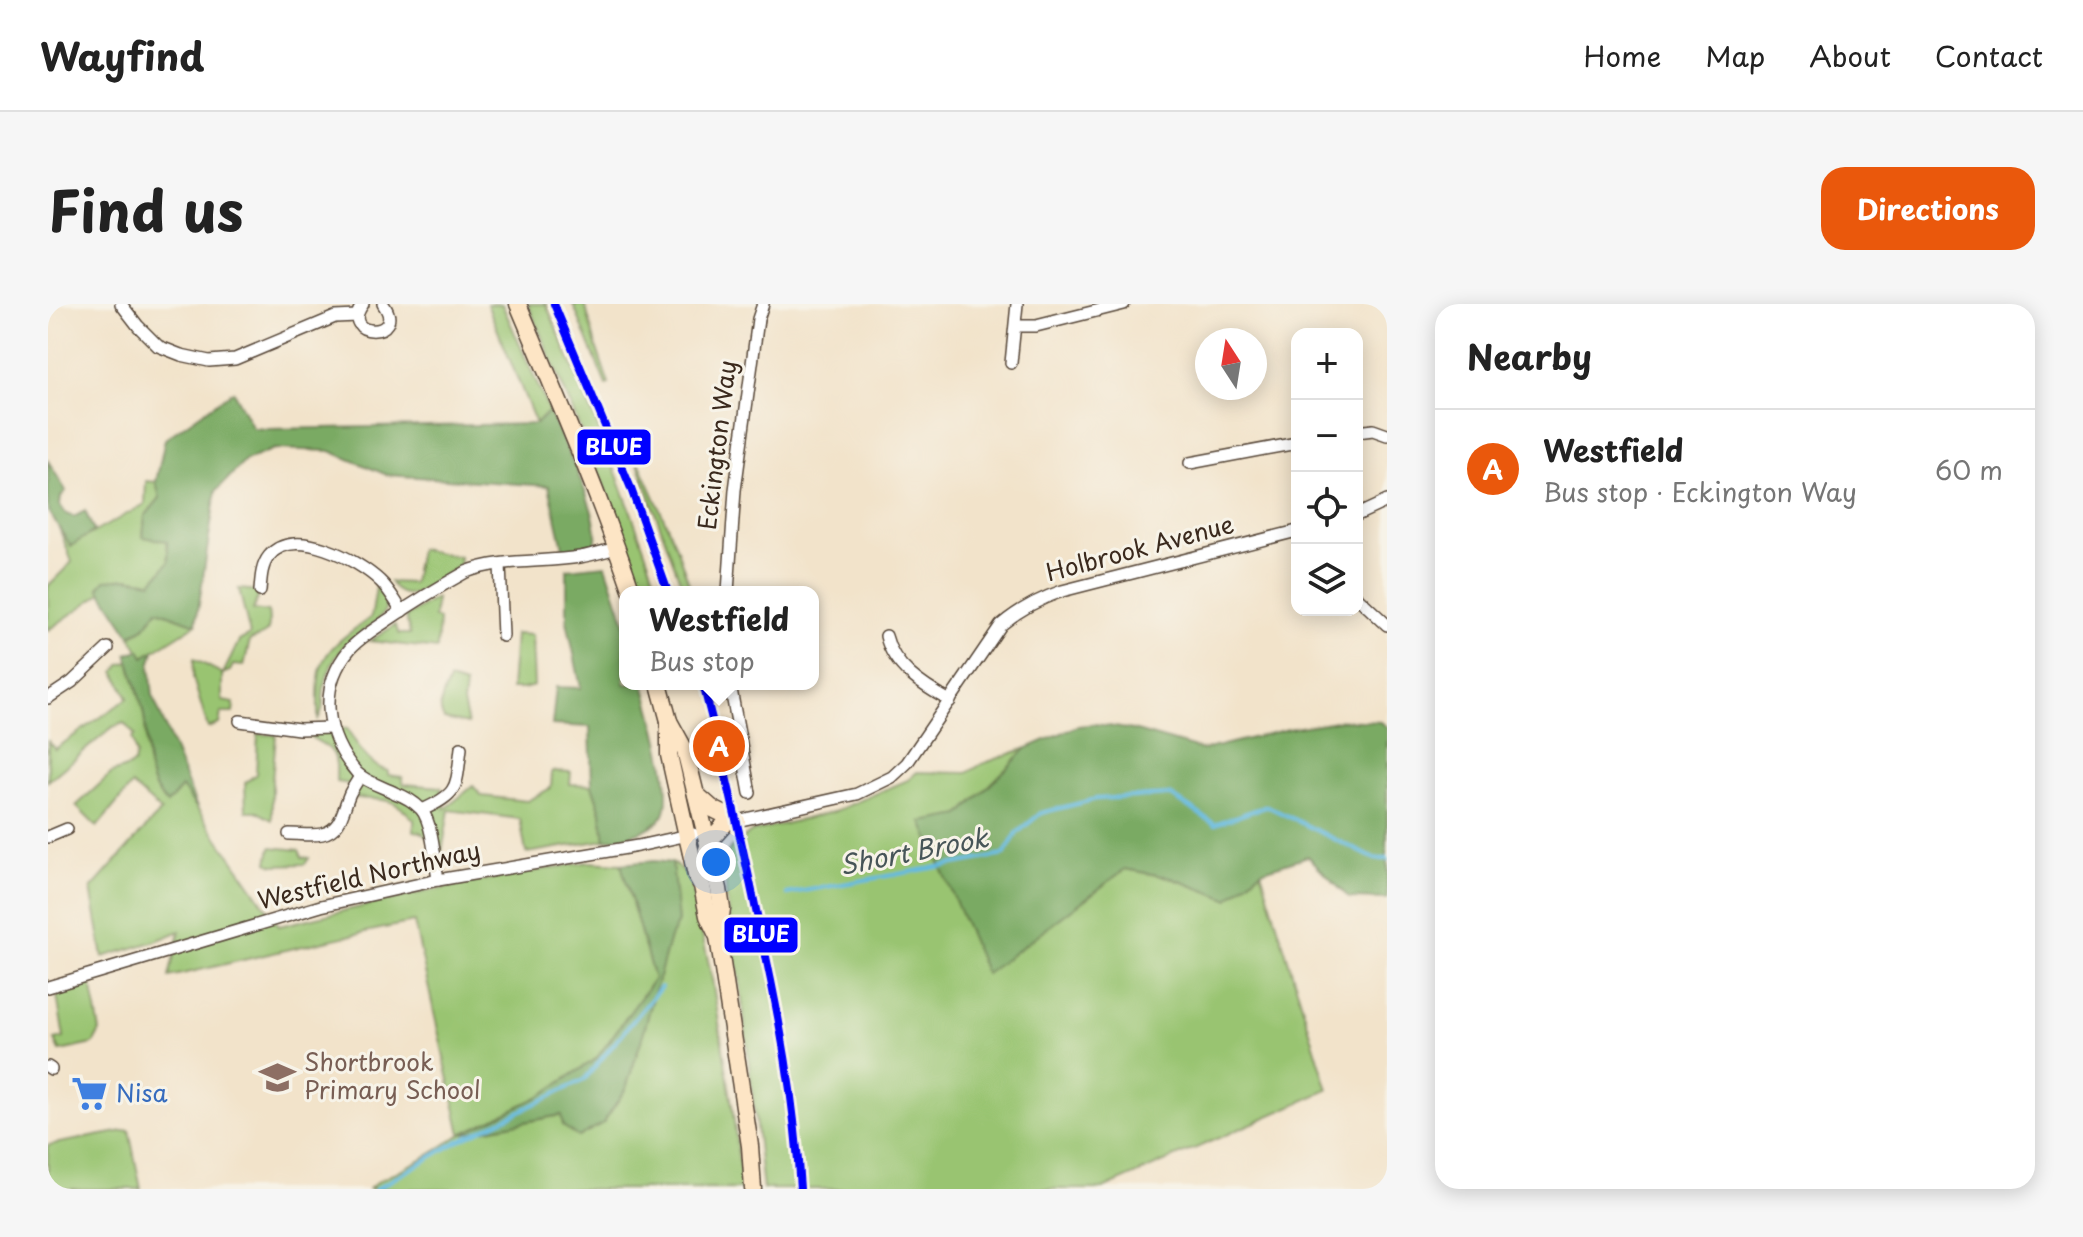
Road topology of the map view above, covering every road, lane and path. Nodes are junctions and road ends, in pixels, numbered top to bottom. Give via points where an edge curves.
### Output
1 (121, 304) edge
2 (363, 304) edge
3 (383, 304) edge
4 (518, 304) edge
5 (763, 304) edge
6 (1017, 304) edge
7 (1124, 304) edge
8 (357, 316) junction
9 (1016, 326) junction
10 (1011, 363) dead end
11 (1363, 431) edge
12 (1387, 435) edge
13 (1291, 444) edge
14 (1190, 463) dead end
15 (1387, 501) edge
16 (1363, 512) edge
17 (1291, 533) edge
18 (617, 548) junction
19 (500, 564) junction
20 (630, 586) edge
21 (729, 586) edge
22 (260, 591) dead end
23 (1363, 603) edge
24 (402, 611) junction
25 (1387, 625) edge
26 (503, 636) dead end
27 (886, 636) dead end
28 (108, 648) dead end
29 (661, 690) edge
30 (731, 690) edge
31 (48, 698) edge
32 (950, 701) junction
33 (240, 721) dead end
34 (669, 721) junction
35 (331, 728) junction
36 (461, 748) dead end
37 (360, 776) junction
38 (750, 793) dead end
39 (696, 794) junction
40 (422, 810) junction
41 (730, 823) junction
42 (67, 829) dead end
43 (289, 834) dead end
44 (687, 836) junction
45 (48, 837) edge
46 (707, 838) junction
47 (438, 880) junction
48 (702, 886) junction
49 (718, 937) junction
50 (48, 987) edge
51 (753, 1189) edge

1 - 8 street via 158,346 209,361 235,359 335,317
2 - 8 street
3 - 8 street via 388,316 380,329 365,329
4 - 18 main road
5 - 21 street, Eckington Way via 740,449
6 - 9 street
7 - 9 street
9 - 10 street
11 - 12 street
13 - 14 street
15 - 16 street
17 - 32 street, Holbrook Avenue via 1038,599 1001,625
18 - 19 street
18 - 20 main road
19 - 24 street via 466,572
19 - 26 street
22 - 24 street via 269,556 281,547 304,543 362,567 381,581
23 - 25 street
24 - 35 street via 366,635 338,668 331,686
27 - 32 street via 890,652 907,671
28 - 31 street
29 - 34 main road
30 - 38 street
32 - 41 street, Holbrook Avenue via 907,763 873,788
33 - 35 street
34 - 39 main road via 685,750
34 - 44 main road via 669,755
35 - 37 street
36 - 40 street via 454,789
37 - 40 street
37 - 43 street via 330,832
39 - 41 main road
39 - 46 main road
40 - 47 street
41 - 46 main road
42 - 45 street
44 - 46 street, Westfield Northway
44 - 47 street, Westfield Northway
44 - 48 main road
46 - 48 main road
46 - 49 main road via 722,909
47 - 50 street, Westfield Northway via 321,906
48 - 49 main road
49 - 51 main road

